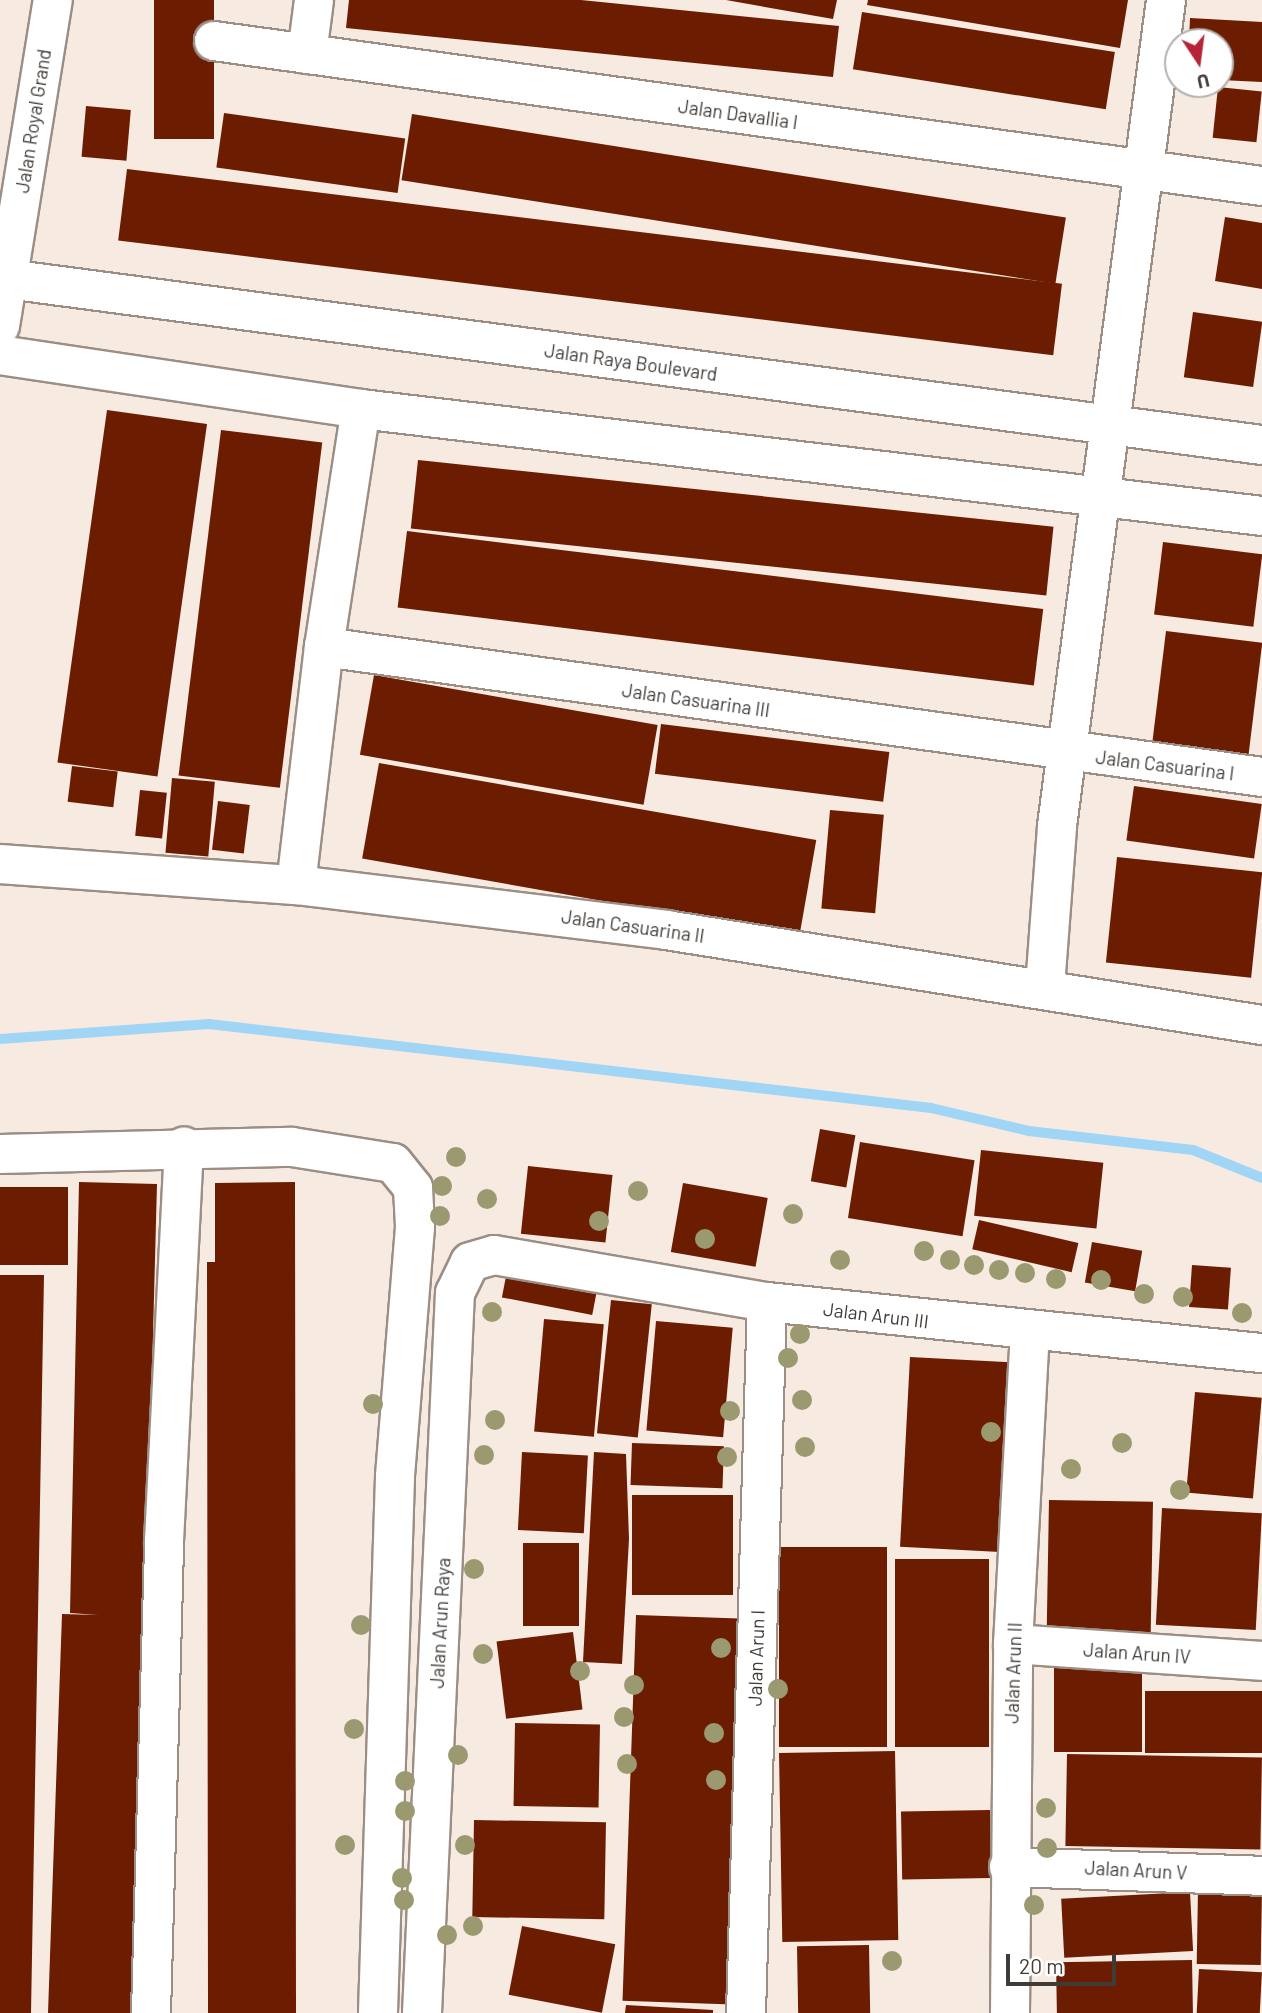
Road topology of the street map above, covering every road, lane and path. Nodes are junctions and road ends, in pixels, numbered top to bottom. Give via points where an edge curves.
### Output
1 (53, 0) edge
2 (314, 0) edge
3 (1166, 0) edge
4 (214, 41) dead end
5 (307, 54) junction
6 (1143, 170) junction
7 (1262, 186) edge
8 (3, 279) edge
9 (0, 326) edge
10 (0, 355) edge
11 (361, 409) junction
12 (1111, 425) junction
13 (1262, 445) edge
14 (1102, 498) junction
15 (1262, 516) edge
16 (324, 647) junction
17 (1067, 753) junction
18 (1262, 776) edge
19 (0, 864) edge
20 (296, 885) junction
21 (1045, 987) junction
22 (1262, 1025) edge
23 (184, 1147) junction
24 (0, 1154) edge
25 (494, 1255) joint
26 (767, 1302) junction
27 (1030, 1333) junction
28 (1262, 1353) edge
29 (1013, 1644) junction
30 (1262, 1661) edge
31 (1009, 1867) junction
32 (1262, 1876) edge
33 (151, 2013) edge
34 (378, 2013) edge
35 (422, 2013) edge
36 (746, 2013) edge
37 (1010, 2013) edge

1 - 8 street, Jalan Royal Grand
2 - 5 street
3 - 6 street
4 - 5 street, Jalan Davallia I
5 - 6 street, Jalan Davallia I
6 - 7 street, Jalan Davallia I
6 - 12 street
8 - 9 street, Jalan Royal Grand
8 - 12 street, Jalan Raya Boulevard
10 - 11 street
11 - 14 street
11 - 16 street
12 - 13 street, Jalan Raya Boulevard
12 - 14 street
14 - 15 street
14 - 17 street
16 - 17 street, Jalan Casuarina III
16 - 20 street
17 - 18 street, Jalan Casuarina I
17 - 21 street
19 - 20 street, Jalan Casuarina II
20 - 21 street, Jalan Casuarina II via 666,930
21 - 22 street, Jalan Casuarina II
23 - 24 street
23 - 33 street via 163,1554
23 - 34 street via 292,1147 393,1163 413,1188 415,1227 395,1477
25 - 26 street, Jalan Arun III
25 - 35 street, Jalan Arun Raya via 470,1262 455,1293
26 - 27 street, Jalan Arun III
26 - 36 street, Jalan Arun I
27 - 28 street, Jalan Arun III
27 - 29 street, Jalan Arun II
29 - 30 street, Jalan Arun IV
29 - 31 street, Jalan Arun II
31 - 32 street, Jalan Arun V
31 - 37 street, Jalan Arun II

